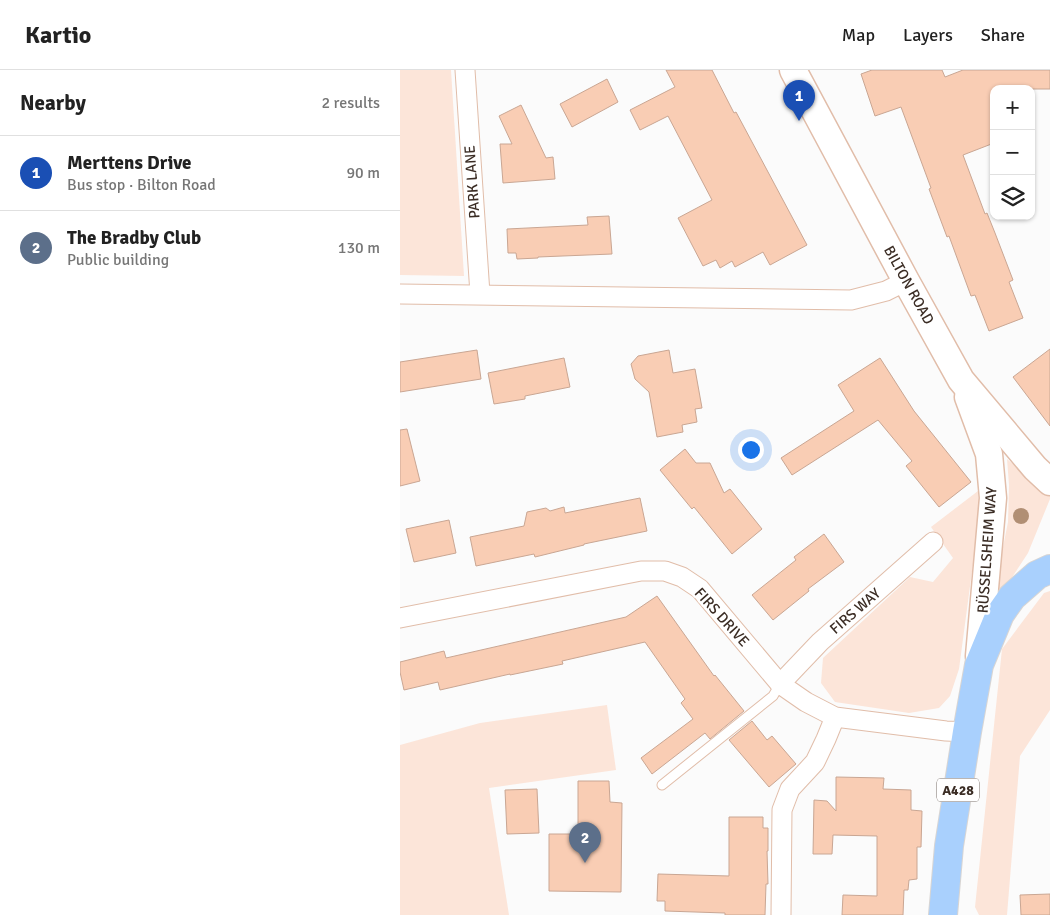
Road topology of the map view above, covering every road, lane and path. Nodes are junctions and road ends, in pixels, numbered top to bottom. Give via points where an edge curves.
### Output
1 (465, 70) edge
2 (793, 70) edge
3 (906, 281) junction
4 (400, 294) edge
5 (480, 294) junction
6 (961, 380) junction
7 (1050, 482) edge
8 (934, 542) dead end
9 (1050, 569) edge
10 (400, 618) edge
11 (979, 665) junction
12 (780, 684) junction
13 (835, 717) junction
14 (967, 732) junction
15 (662, 785) dead end
16 (781, 915) edge
17 (943, 915) edge

1 - 5 street, PARK LANE
2 - 3 main road, BILTON ROAD
3 - 5 street via 886,291 851,300
3 - 6 main road, BILTON ROAD
4 - 5 street
6 - 7 main road, BILTON ROAD
6 - 11 main road, RÜSSELSHEIM WAY via 989,454 993,498
8 - 12 street, FIRS WAY via 820,642
9 - 11 highway, RÜSSELSHEIM WAY / A428 via 1037,575 1012,597 1000,614
10 - 12 street, FIRS DRIVE via 641,570 665,571 700,589
11 - 14 highway, RÜSSELSHEIM WAY / A428
12 - 13 street, FIRS DRIVE
12 - 15 lane via 773,696
13 - 14 street, FIRS DRIVE
13 - 16 street via 814,762 790,789 782,810
14 - 17 highway, RÜSSELSHEIM WAY / A428

